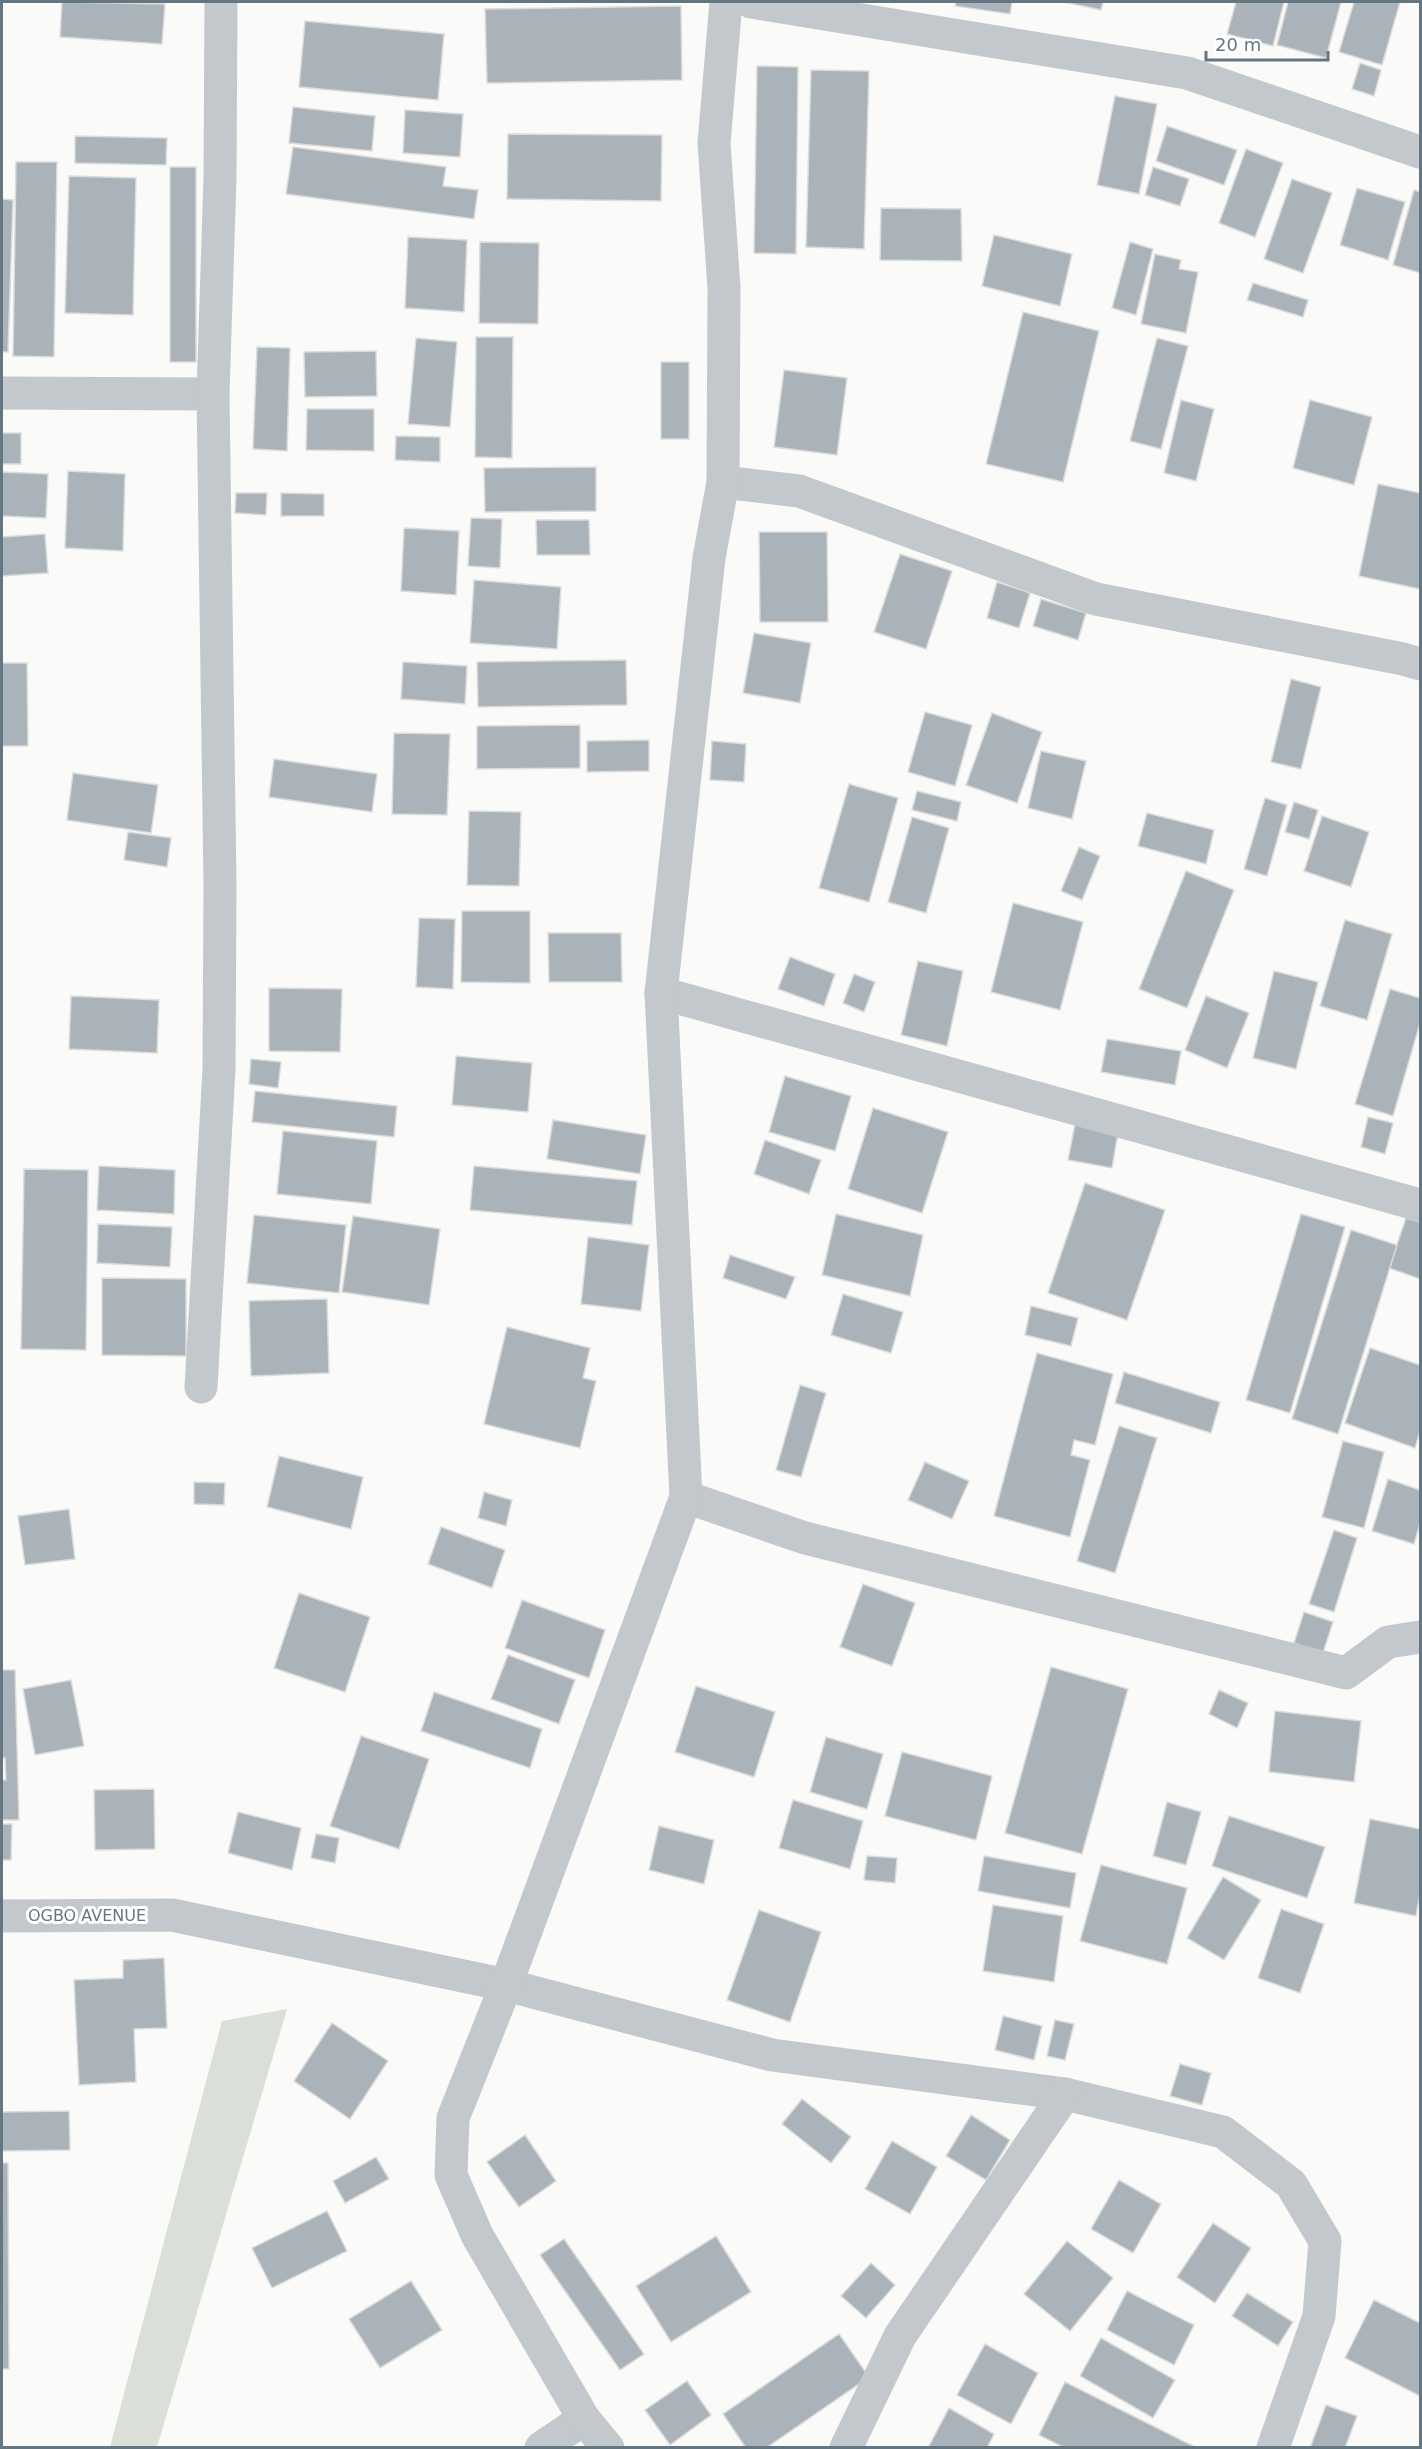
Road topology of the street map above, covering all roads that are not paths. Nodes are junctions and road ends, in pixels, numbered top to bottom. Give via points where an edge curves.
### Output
1 (221, 2) edge
2 (726, 2) edge
3 (751, 2) edge
4 (1420, 152) edge
5 (2, 393) edge
6 (213, 394) junction
7 (723, 482) junction
8 (1420, 664) edge
9 (661, 993) junction
10 (1420, 1205) edge
11 (201, 1387) dead end
12 (686, 1497) junction
13 (1420, 1637) edge
14 (2, 1916) edge
15 (506, 1985) junction
16 (1065, 2094) junction
17 (584, 2419) junction
18 (541, 2448) edge
19 (608, 2448) edge
20 (846, 2448) edge
21 (1273, 2448) edge

1 - 6 street
2 - 7 street via 714,143 724,288
3 - 4 street via 1186,73
5 - 6 street
6 - 11 street via 219,1069
7 - 8 street via 799,491 1096,598
7 - 9 street via 709,558
9 - 10 street
9 - 12 street
12 - 13 street via 805,1538 1346,1672 1388,1642
12 - 15 street
14 - 15 street, OGBO AVENUE via 172,1915
15 - 16 street, OGBO AVENUE via 772,2055
15 - 17 street via 453,2118 451,2175 477,2235
16 - 20 street via 900,2336
16 - 21 street, OGBO AVENUE via 1223,2132 1291,2184 1314,2222 1325,2241 1319,2316
17 - 18 street
17 - 19 street

